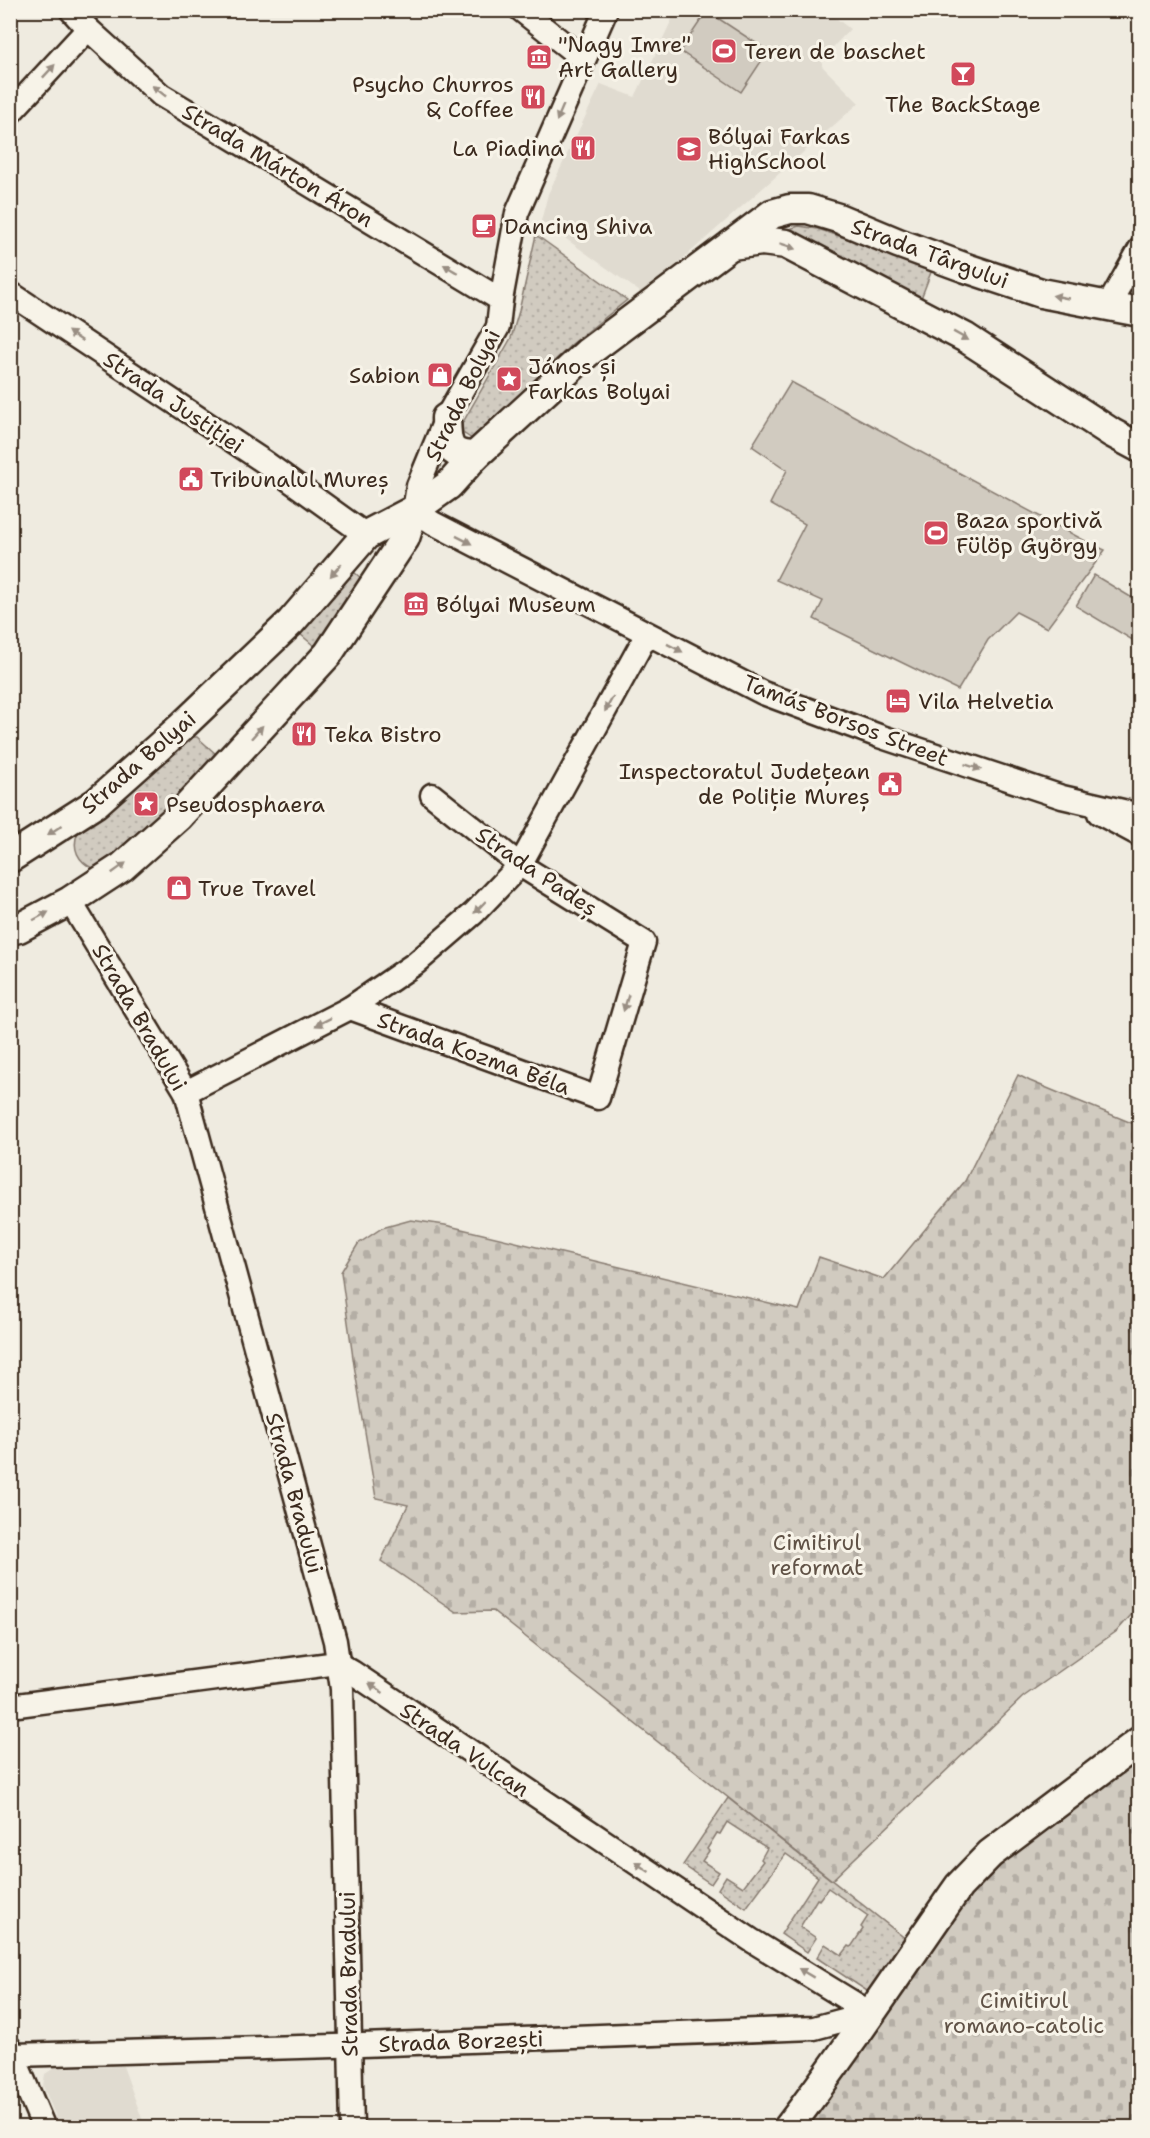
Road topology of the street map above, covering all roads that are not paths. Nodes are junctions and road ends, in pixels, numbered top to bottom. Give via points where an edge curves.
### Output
1 (71, 10) edge
2 (521, 10) edge
3 (606, 10) edge
4 (88, 29) junction
5 (583, 59) junction
6 (10, 113) edge
7 (731, 245) junction
8 (1140, 249) edge
9 (10, 293) edge
10 (501, 300) junction
11 (1108, 306) junction
12 (1140, 312) edge
13 (446, 418) junction
14 (1140, 448) edge
15 (475, 456) junction
16 (414, 510) junction
17 (366, 535) junction
18 (381, 573) junction
19 (647, 634) junction
20 (432, 795) dead end
21 (1062, 797) junction
22 (1135, 814) edge
23 (1140, 835) edge
24 (10, 858) edge
25 (520, 865) junction
26 (70, 901) junction
27 (10, 930) edge
28 (350, 1008) junction
29 (186, 1092) junction
30 (598, 1098) joint
31 (339, 1665) junction
32 (10, 1706) edge
33 (1140, 1741) edge
34 (863, 2008) junction
35 (350, 2046) junction
36 (12, 2051) edge
37 (44, 2127) edge
38 (352, 2127) edge
39 (788, 2127) edge

1 - 4 street, Strada Márton Áron
2 - 5 street
3 - 5 street, Strada Bolyai
6 -> 4 street
10 -> 4 street, Strada Márton Áron via 161,95
5 -> 10 street, Strada Bolyai via 517,213
11 -> 7 street, Strada Târgului via 1041,293 808,209 772,214
7 -> 14 street via 762,241 786,244 966,338
7 - 15 street, Strada Bolyai via 586,353
8 - 11 street
17 -> 9 street, Strada Justiției via 263,461
10 - 13 street, Strada Bolyai via 498,327
11 - 12 street, Strada Târgului
13 - 15 street via 447,443 454,452
13 - 16 street, Strada Bolyai via 418,486
15 - 16 street, Strada Bolyai via 449,484
16 - 17 street, Strada Bolyai
16 - 18 street, Strada Bolyai via 405,538
16 -> 19 street, Tamás Borsos Street
17 - 18 street
17 -> 24 street, Strada Bolyai via 291,622 180,728 96,803
26 -> 18 street, Strada Bolyai via 122,867 178,817 328,654
19 -> 21 street, Tamás Borsos Street via 763,693
19 -> 25 street
20 - 25 street, Strada Padeș
21 - 22 street
21 - 23 street
25 -> 28 street via 474,913 416,963
25 -> 30 street, Strada Padeș via 644,942
27 -> 26 street, Strada Bolyai
26 - 29 street, Strada Bradului
28 -> 29 street
28 - 30 street, Strada Kozma Béla
29 - 31 street, Strada Bradului
31 - 32 street
34 -> 31 street, Strada Vulcan via 750,1940
31 - 35 street, Strada Bradului
33 - 34 street via 973,1869
34 - 35 street, Strada Borzești via 814,2028
34 - 39 street via 834,2068
35 - 36 street, Strada Borzești
35 - 38 street, Strada Bradului
36 - 37 street

